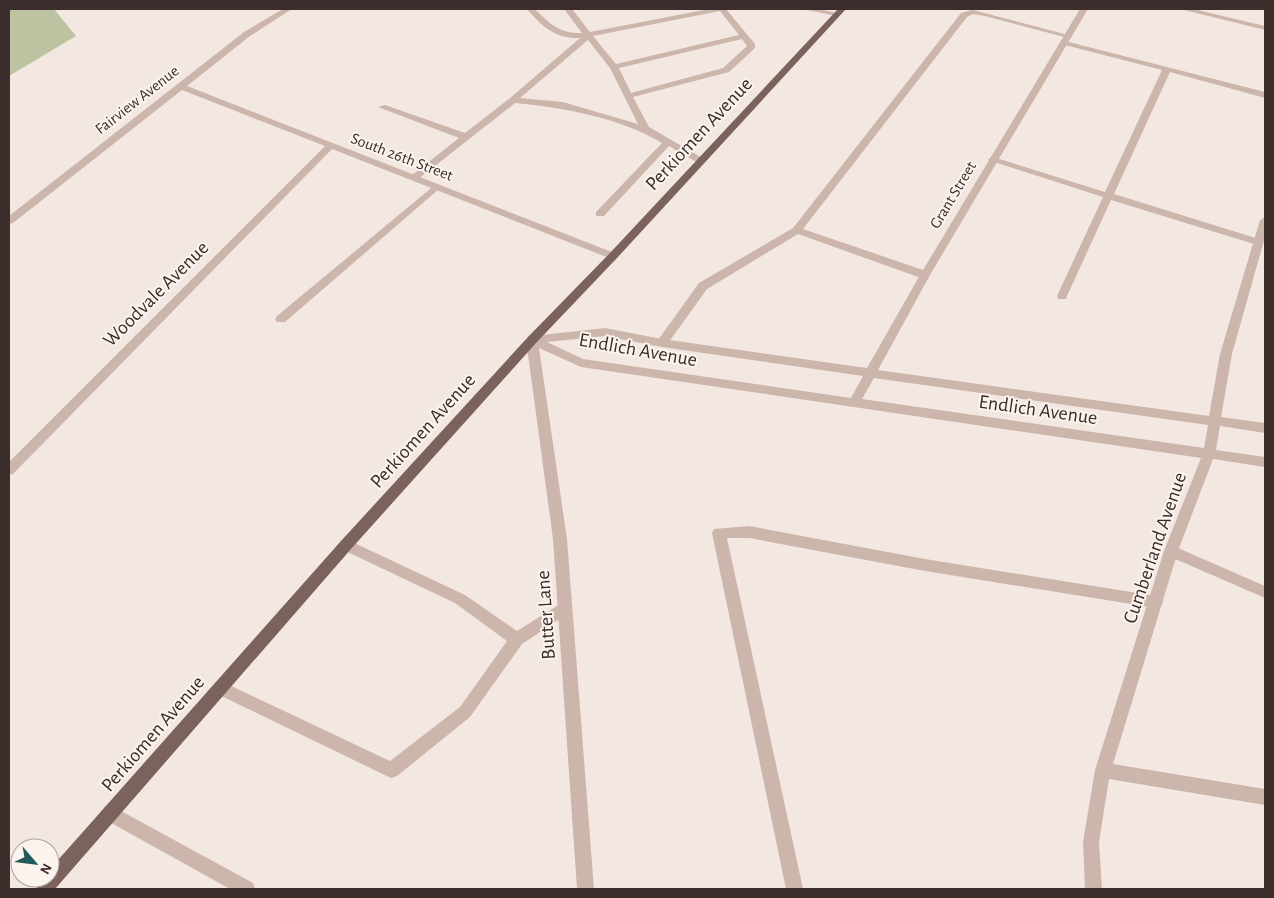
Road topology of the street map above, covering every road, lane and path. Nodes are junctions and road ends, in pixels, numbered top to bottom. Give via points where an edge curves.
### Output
1 (288, 9) edge
2 (531, 9) edge
3 (568, 9) edge
4 (721, 9) edge
5 (806, 9) edge
6 (1084, 9) edge
7 (1184, 9) edge
8 (839, 11) edge
9 (1265, 28) edge
10 (588, 35) junction
11 (744, 36) junction
12 (1066, 39) junction
13 (614, 67) junction
14 (1167, 69) junction
15 (180, 86) junction
16 (1265, 95) edge
17 (628, 96) junction
18 (513, 100) junction
19 (382, 108) dead end
20 (645, 129) junction
21 (466, 137) junction
22 (668, 142) junction
23 (330, 146) junction
24 (993, 160) junction
25 (701, 161) junction
26 (414, 178) junction
27 (436, 187) junction
28 (1108, 196) junction
29 (600, 214) dead end
30 (1265, 220) edge
31 (9, 221) edge
32 (797, 230) junction
33 (1258, 242) junction
34 (613, 256) junction
35 (925, 275) junction
36 (1062, 296) dead end
37 (281, 319) dead end
38 (532, 340) junction
39 (662, 343) junction
40 (870, 373) junction
41 (855, 401) junction
42 (1215, 421) junction
43 (1265, 428) edge
44 (1209, 454) junction
45 (1265, 462) edge
46 (9, 470) edge
47 (346, 544) junction
48 (1171, 551) junction
49 (1265, 592) edge
50 (1156, 602) junction
51 (565, 608) junction
52 (517, 639) junction
53 (220, 688) junction
54 (1103, 770) junction
55 (1265, 797) edge
56 (110, 813) junction
57 (44, 889) edge
58 (247, 889) edge
59 (585, 889) edge
60 (794, 889) edge
61 (1093, 889) edge

1 - 15 street, Fairview Avenue via 246,34
2 - 10 street via 555,34
3 - 10 street
4 - 10 street
4 - 11 street
5 - 8 street
6 - 12 street, Grant Street
7 - 9 street
8 - 25 main road, Perkiomen Avenue
10 - 13 street
10 - 18 street
11 - 13 street
11 - 17 street via 752,46 726,70
12 - 14 street
12 - 24 street, Grant Street
12 - 32 street via 986,14 973,12 964,15
13 - 17 street
14 - 16 street
14 - 28 street
15 - 23 street, South 26th Street
15 - 31 street, Fairview Avenue
17 - 20 street
18 - 20 street via 563,105
18 - 21 street
19 - 21 street
20 - 22 street
21 - 26 street
22 - 25 street
22 - 29 street
23 - 26 street, South 26th Street
23 - 46 street, Woodvale Avenue
24 - 28 street
24 - 35 street, Grant Street
25 - 34 main road, Perkiomen Avenue
26 - 27 street, South 26th Street
27 - 34 street, South 26th Street
27 - 37 street
28 - 33 street
28 - 36 street
30 - 33 street, Cumberland Avenue
32 - 35 street
32 - 39 street via 703,286
33 - 42 street, Cumberland Avenue via 1226,354
34 - 38 main road, Perkiomen Avenue
35 - 40 street, Grant Street
38 - 39 street, Endlich Avenue via 605,332
38 - 41 street, Endlich Avenue via 581,363
38 - 47 main road, Perkiomen Avenue
38 - 51 street, Butter Lane via 560,539
39 - 40 street, Endlich Avenue
40 - 41 street, Grant Street
40 - 42 street, Endlich Avenue
41 - 44 street, Endlich Avenue
42 - 43 street, Endlich Avenue
42 - 44 street, Cumberland Avenue
44 - 45 street, Endlich Avenue
44 - 48 street, Cumberland Avenue
47 - 52 street via 460,599
47 - 53 main road, Perkiomen Avenue
48 - 49 street
48 - 50 street, Cumberland Avenue
50 - 54 street, Cumberland Avenue
50 - 60 street via 925,565 749,532 719,533
51 - 52 street
51 - 59 street, Butter Lane
52 - 53 street via 465,712 391,770
53 - 56 main road, Perkiomen Avenue
54 - 55 street
54 - 61 street, Cumberland Avenue via 1091,842
56 - 57 main road, Perkiomen Avenue
56 - 58 street

